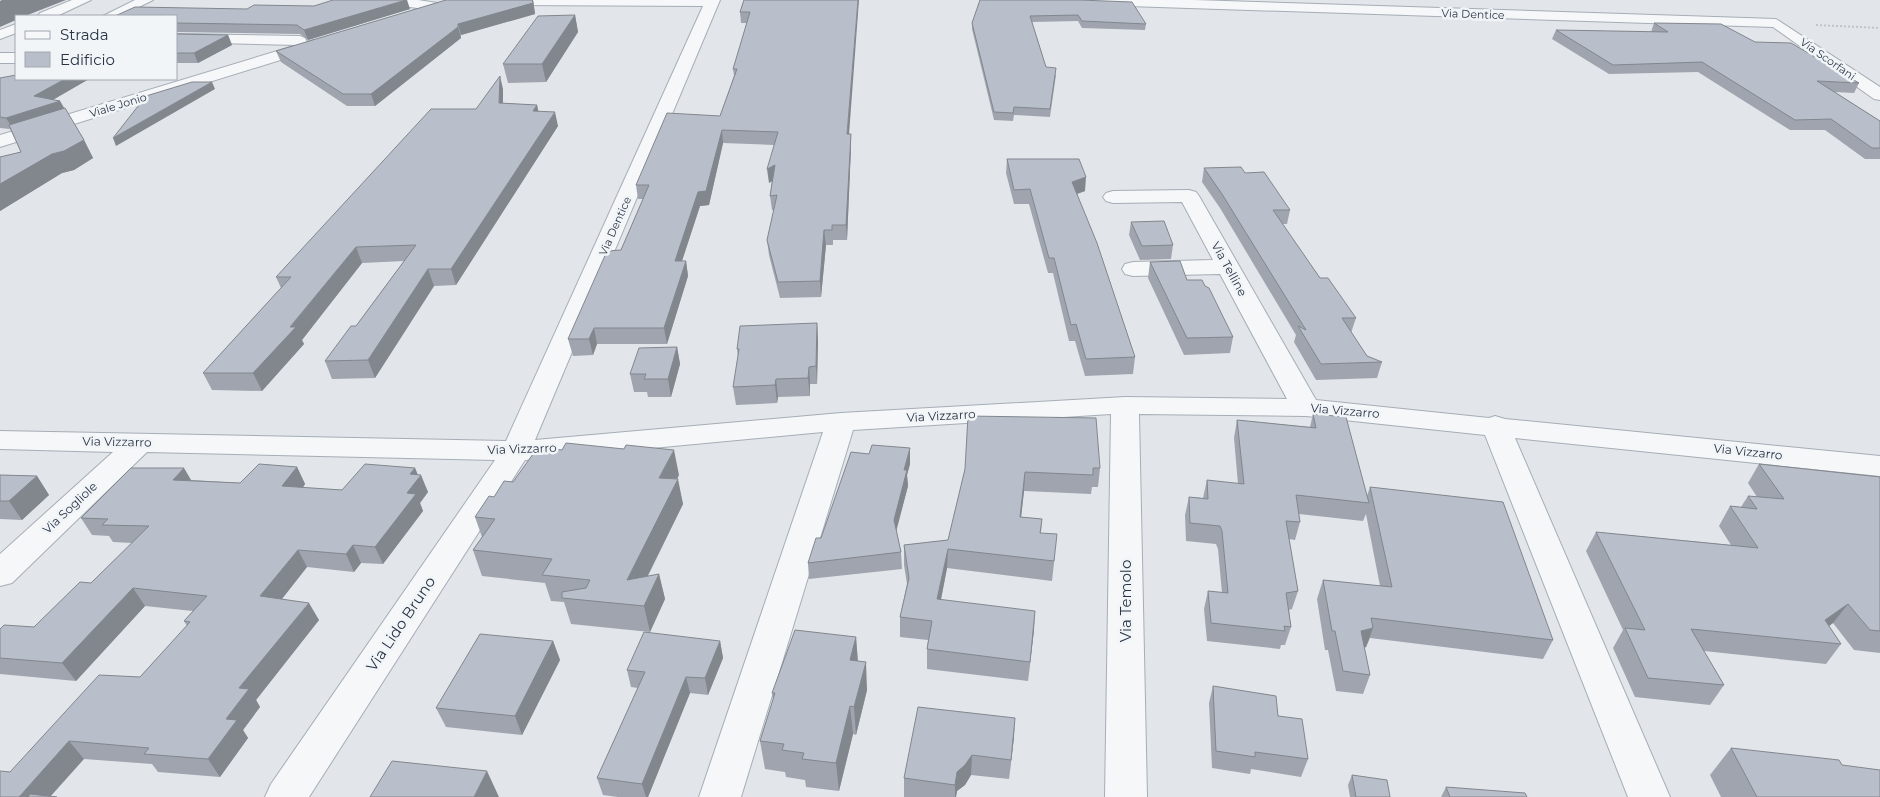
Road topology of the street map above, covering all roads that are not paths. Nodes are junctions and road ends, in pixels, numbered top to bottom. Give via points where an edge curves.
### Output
1 (84, 0) edge
2 (146, 0) edge
3 (388, 0) edge
4 (1066, 0) edge
5 (713, 1) edge
6 (481, 2) edge
7 (1171, 2) edge
8 (47, 15) edge
9 (112, 15) edge
10 (403, 18) edge
11 (1776, 23) joint
12 (15, 28) edge
13 (0, 35) edge
14 (178, 38) edge
15 (1880, 95) edge
16 (0, 141) edge
17 (1113, 197) dead end
18 (1227, 267) junction
19 (1133, 269) dead end
20 (1125, 404) junction
21 (1306, 408) junction
22 (841, 422) junction
23 (1495, 426) junction
24 (0, 440) edge
25 (140, 443) junction
26 (516, 451) junction
27 (1880, 466) edge
28 (0, 574) edge
29 (286, 797) edge
30 (720, 797) edge
31 (1126, 797) edge
32 (1649, 797) edge

1 - 8 street
2 - 9 street
3 - 10 street via 447,4
4 - 7 street, Via Dentice
5 - 6 street
5 - 26 street, Via Dentice
7 - 11 street, Via Dentice
11 - 15 street, Via Scorfani
12 - 13 street
14 - 16 street, Viale Jonio via 327,40
17 - 18 street, Via Telline via 1189,196
18 - 19 street
18 - 21 street, Via Telline
20 - 21 street, Via Vizzarro
20 - 22 street, Via Vizzarro
20 - 31 street, Via Temolo
21 - 23 street, Via Vizzarro
22 - 26 street, Via Vizzarro
22 - 30 street
23 - 27 street, Via Vizzarro
23 - 32 street
24 - 25 street, Via Vizzarro
25 - 26 street, Via Vizzarro
25 - 28 street, Via Sogliole
26 - 29 street, Via Lido Bruno

